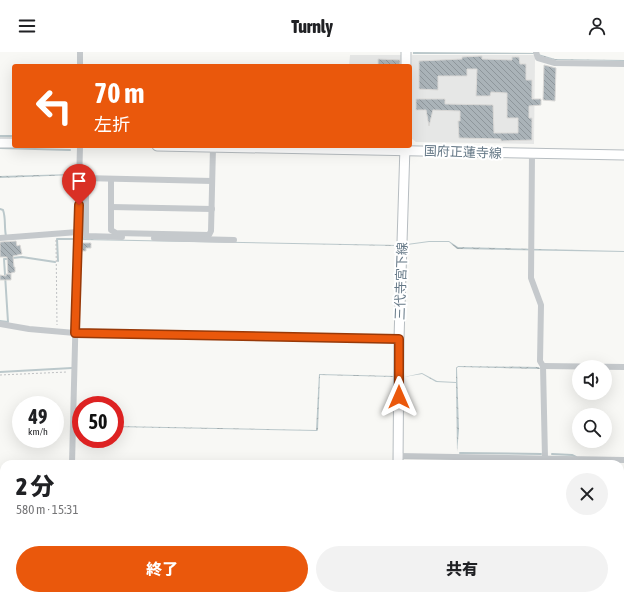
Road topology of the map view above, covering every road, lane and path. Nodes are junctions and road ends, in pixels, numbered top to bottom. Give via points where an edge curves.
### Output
1 (80, 52) edge
2 (406, 52) edge
3 (536, 52) edge
4 (80, 64) edge
5 (406, 64) edge
6 (624, 64) edge
7 (0, 143) edge
8 (12, 143) edge
9 (80, 148) edge
10 (213, 148) edge
11 (405, 148) edge
12 (532, 154) junction
13 (624, 155) edge
14 (79, 178) junction
15 (86, 178) junction
16 (112, 178) junction
17 (212, 181) junction
18 (111, 207) junction
19 (212, 209) junction
20 (78, 232) junction
21 (55, 234) junction
22 (0, 238) edge
23 (234, 240) dead end
24 (0, 324) edge
25 (57, 331) junction
26 (75, 333) junction
27 (399, 339) junction
28 (543, 366) junction
29 (624, 367) edge
30 (74, 371) junction
31 (0, 374) edge
32 (545, 458) junction
33 (72, 460) edge
34 (398, 460) edge
35 (578, 460) edge

1 - 4 street
2 - 5 main road
3 - 6 street via 538,58 555,63
7 - 8 main road
9 - 14 street
10 - 17 street
11 - 12 main road, 国府正蓮寺線
11 - 27 main road, 三代寺宮下線
12 - 13 main road, 国府正蓮寺線
12 - 28 street via 531,278 541,305 540,361
14 - 15 street
14 - 20 street
15 - 16 street
15 - 23 street via 86,236
16 - 17 street
16 - 18 street
17 - 19 street
18 - 19 street
18 - 19 street via 111,230 116,233 202,235 209,235 212,231
20 - 21 street
20 - 26 street
21 - 22 street
21 - 25 path
24 - 25 street
25 - 26 street
26 - 27 street
26 - 30 street
27 - 34 main road, 三代寺宮下線
28 - 29 street
28 - 32 street
30 - 31 path
30 - 33 street
32 - 34 street
32 - 35 street

